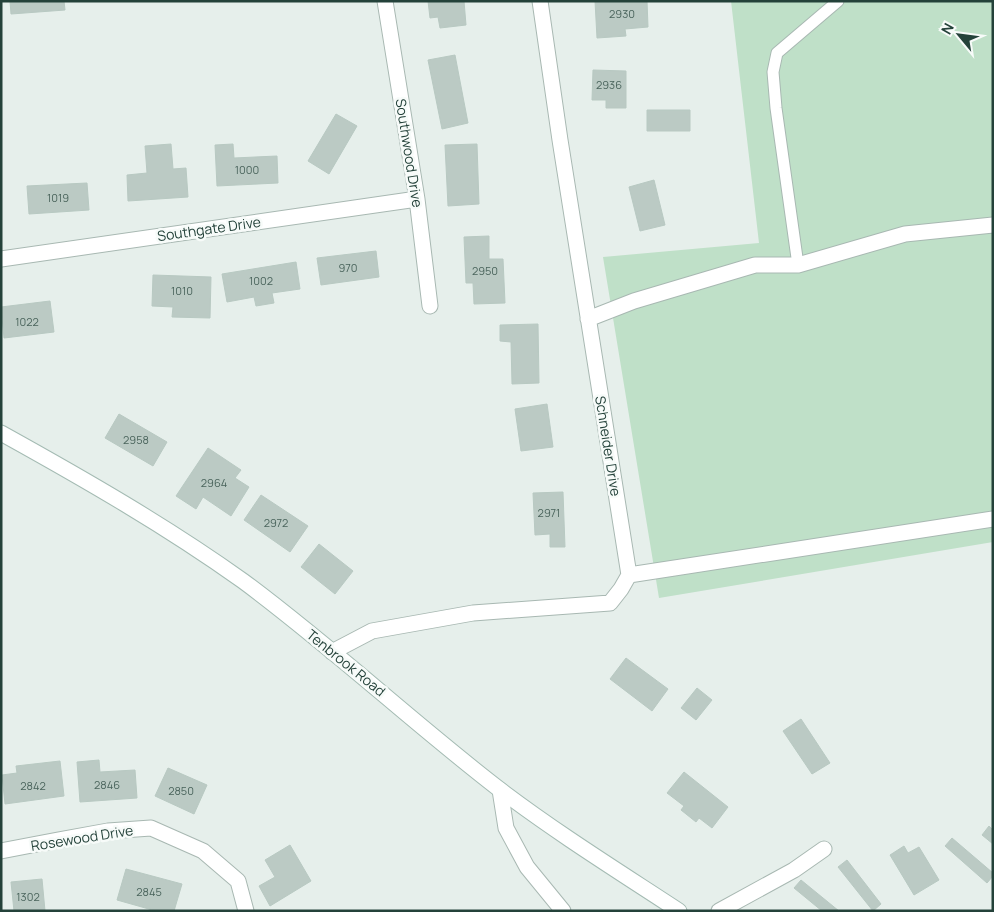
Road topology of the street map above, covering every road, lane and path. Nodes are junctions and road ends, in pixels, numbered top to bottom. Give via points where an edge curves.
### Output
1 (385, 1) edge
2 (540, 1) edge
3 (838, 1) edge
4 (417, 199) junction
5 (993, 226) edge
6 (1, 259) edge
7 (798, 265) junction
8 (430, 306) dead end
9 (588, 319) junction
10 (1, 433) edge
11 (993, 519) edge
12 (629, 576) junction
13 (332, 652) junction
14 (500, 790) junction
15 (824, 848) dead end
16 (1, 851) edge
17 (246, 911) edge
18 (564, 911) edge
19 (679, 911) edge
20 (719, 911) edge

1 - 4 street, Southwood Drive
2 - 9 street, Schneider Drive
3 - 7 lane via 777,53 772,72
4 - 6 street, Southgate Drive
4 - 8 street, Southwood Drive
5 - 7 street via 905,234
7 - 9 street via 755,266 634,301
9 - 12 street, Schneider Drive
10 - 13 street, Tenbrook Road via 143,514 243,582
11 - 12 street
12 - 13 street via 610,602 473,612 372,631
13 - 14 street, Tenbrook Road
14 - 18 street via 506,828 527,867
14 - 19 street, Tenbrook Road
15 - 20 street via 794,870
16 - 17 street, Rosewood Drive via 108,831 151,828 203,851 238,881

